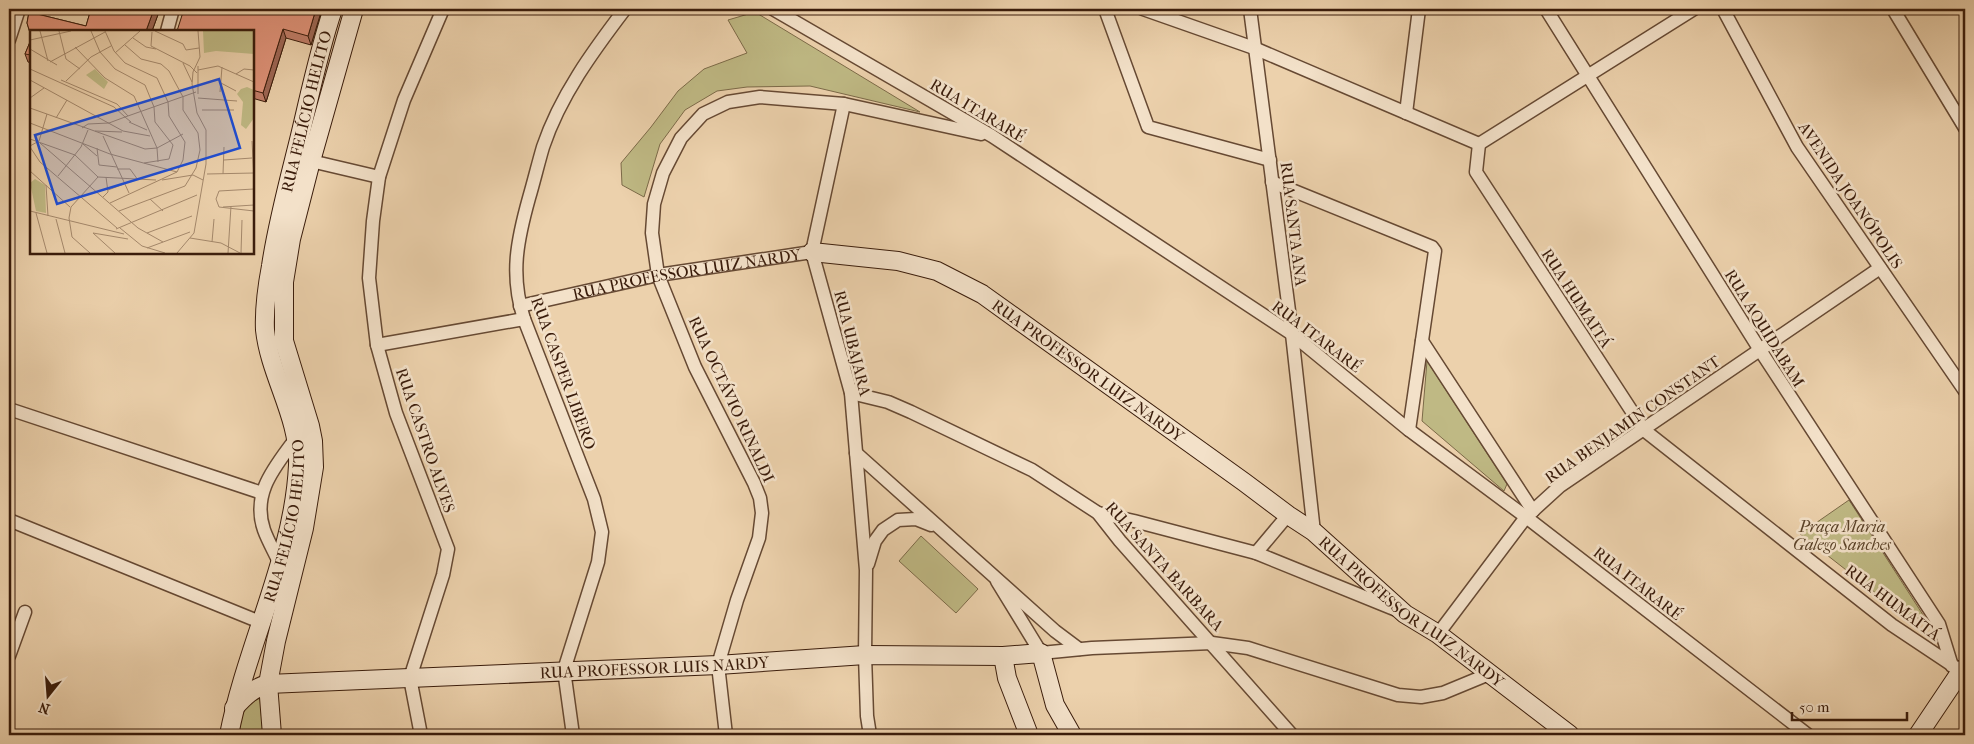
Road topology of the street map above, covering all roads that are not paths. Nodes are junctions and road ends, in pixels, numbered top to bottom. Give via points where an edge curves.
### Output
1 (19, 9) edge
2 (174, 9) edge
3 (333, 9) edge
4 (354, 9) edge
5 (442, 9) edge
6 (625, 9) edge
7 (773, 9) edge
8 (1106, 9) edge
9 (1143, 9) edge
10 (1250, 9) edge
11 (1419, 9) edge
12 (1546, 9) edge
13 (1694, 9) edge
14 (1722, 9) edge
15 (1893, 9) edge
16 (167, 30) edge
17 (9, 40) edge
18 (1254, 48) junction
19 (1588, 76) junction
20 (844, 104) junction
21 (1406, 113) junction
22 (1965, 128) edge
23 (992, 136) junction
24 (1479, 144) junction
25 (1270, 160) junction
26 (311, 161) junction
27 (379, 177) junction
28 (1272, 182) junction
29 (812, 252) junction
30 (1880, 268) junction
31 (658, 274) junction
32 (520, 306) junction
33 (524, 318) junction
34 (1292, 334) junction
35 (1422, 341) junction
36 (377, 345) junction
37 (1760, 350) junction
38 (1965, 391) edge
39 (851, 394) junction
40 (9, 409) edge
41 (1409, 430) junction
42 (1644, 430) junction
43 (296, 438) junction
44 (856, 454) junction
45 (262, 493) junction
46 (1098, 513) junction
47 (1529, 514) junction
48 (1288, 516) junction
49 (9, 520) edge
50 (938, 528) junction
51 (1314, 532) junction
52 (1256, 553) junction
53 (280, 562) junction
54 (866, 570) junction
55 (998, 581) junction
56 (25, 612) dead end
57 (1405, 614) junction
58 (260, 622) junction
59 (1438, 634) junction
60 (1212, 643) junction
61 (1079, 649) junction
62 (1041, 653) junction
63 (865, 655) junction
64 (9, 656) edge
65 (1003, 656) junction
66 (718, 665) junction
67 (564, 670) junction
68 (1961, 670) edge
69 (1489, 674) junction
70 (410, 678) junction
71 (268, 684) junction
72 (234, 708) junction
73 (229, 735) edge
74 (272, 735) edge
75 (421, 735) edge
76 (573, 735) edge
77 (726, 735) edge
78 (870, 735) edge
79 (1029, 735) edge
80 (1072, 735) edge
81 (1292, 735) edge
82 (1570, 735) edge
83 (1808, 735) edge
84 (1918, 735) edge

1 - 17 street
2 - 16 street
3 - 43 main road, RUA FELÍCIO HELITO via 275,241 265,310 269,350
4 - 26 main road, RUA FELÍCIO HELITO
5 - 27 street, RUA CASTRO ALVES via 404,100
6 - 32 street, RUA CASPER LIBERO via 593,51 565,99 544,146 522,224 515,268
7 - 23 street, RUA ITARARÉ
8 - 25 street via 1148,127
9 - 18 street
10 - 18 street, RUA SANTA ANA
11 - 21 street
12 - 19 street, RUA AQUIDABAM
13 - 19 street
14 - 30 street, AVENIDA JOANÓPOLIS via 1797,147
15 - 22 street
18 - 21 street
18 - 25 street, RUA SANTA ANA
19 - 24 street
19 - 37 street, RUA AQUIDABAM
20 - 23 street, RUA OCTÁVIO RINALDI
20 - 29 street, RUA UBAJARA
20 - 31 street, RUA OCTÁVIO RINALDI via 760,98 728,102 703,114 681,138 662,173 654,204 652,233
21 - 24 street
23 - 34 street, RUA ITARARÉ
24 - 42 street, RUA HUMAITÁ via 1476,172
25 - 28 street, RUA SANTA ANA
26 - 27 street
26 - 71 main road, RUA FELÍCIO HELITO via 291,239 284,282 283,326 287,356 310,426 314,468 304,528
27 - 36 street, RUA CASTRO ALVES via 369,278
28 - 34 street, RUA SANTA ANA
28 - 35 street via 1432,248 1435,255
29 - 31 street, RUA PROFESSOR LUIZ NARDY
29 - 39 street, RUA UBAJARA
29 - 48 main road, RUA PROFESSOR LUIZ NARDY via 906,263 937,271 982,294
30 - 37 street, RUA BENJAMIN CONSTANT
30 - 38 street, AVENIDA JOANÓPOLIS
31 - 32 street, RUA PROFESSOR LUIZ NARDY
31 - 66 street, RUA OCTÁVIO RINALDI via 695,368 754,483 761,506 759,538
32 - 33 street, RUA CASPER LIBERO
33 - 36 street
33 - 67 street, RUA CASPER LIBERO via 594,498 602,532 598,562
34 - 41 street, RUA ITARARÉ
34 - 51 street, RUA SANTA ANA
35 - 41 street
35 - 47 street
36 - 70 street, RUA CASTRO ALVES via 396,413 448,549 443,575
37 - 42 street, RUA BENJAMIN CONSTANT
37 - 68 street, RUA AQUIDABAM via 1939,624
39 - 44 street, RUA UBAJARA
39 - 46 street, RUA SANTA BARBARA via 888,402 911,412 1023,466
40 - 45 street
41 - 47 street, RUA ITARARÉ
42 - 47 street, RUA BENJAMIN CONSTANT via 1560,486
42 - 68 street, RUA HUMAITÁ via 1892,625
43 - 45 street via 268,477
43 - 53 main road, RUA FELÍCIO HELITO via 296,488
44 - 50 street
44 - 54 street, RUA UBAJARA
45 - 53 street via 264,529
46 - 52 street
46 - 60 street, RUA SANTA BARBARA
47 - 59 street, RUA BENJAMIN CONSTANT
47 - 83 street, RUA ITARARÉ
48 - 51 main road, RUA PROFESSOR LUIZ NARDY
48 - 52 street
49 - 58 street
50 - 54 street via 916,519 898,520 883,530 875,541
50 - 55 street
51 - 57 main road, RUA PROFESSOR LUIZ NARDY
52 - 57 street
53 - 58 main road, RUA FELÍCIO HELITO
54 - 63 street, RUA UBAJARA
55 - 61 street
55 - 62 street
56 - 64 street
57 - 59 main road, RUA PROFESSOR LUIZ NARDY
58 - 72 main road, RUA FELÍCIO HELITO
59 - 69 main road, RUA PROFESSOR LUIZ NARDY
60 - 61 street
60 - 69 street via 1248,648 1398,695 1421,697 1443,693
60 - 81 street, RUA SANTA BARBARA
61 - 62 street
62 - 65 main road, RUA PROFESSOR LUIS NARDY
62 - 80 main road via 1056,705
63 - 65 main road, RUA PROFESSOR LUIS NARDY
63 - 66 main road, RUA PROFESSOR LUIS NARDY
63 - 78 street, RUA UBAJARA
65 - 79 main road via 1007,678
66 - 67 main road, RUA PROFESSOR LUIS NARDY
66 - 77 street, RUA OCTÁVIO RINALDI
67 - 70 main road, RUA PROFESSOR LUIS NARDY
67 - 76 street, RUA CASPER LIBERO
68 - 84 main road
69 - 82 main road, RUA PROFESSOR LUIZ NARDY
70 - 71 main road, RUA PROFESSOR LUIS NARDY
70 - 75 street
71 - 72 main road via 256,687
71 - 74 main road, RUA FELÍCIO HELITO
72 - 73 main road, RUA FELÍCIO HELITO

